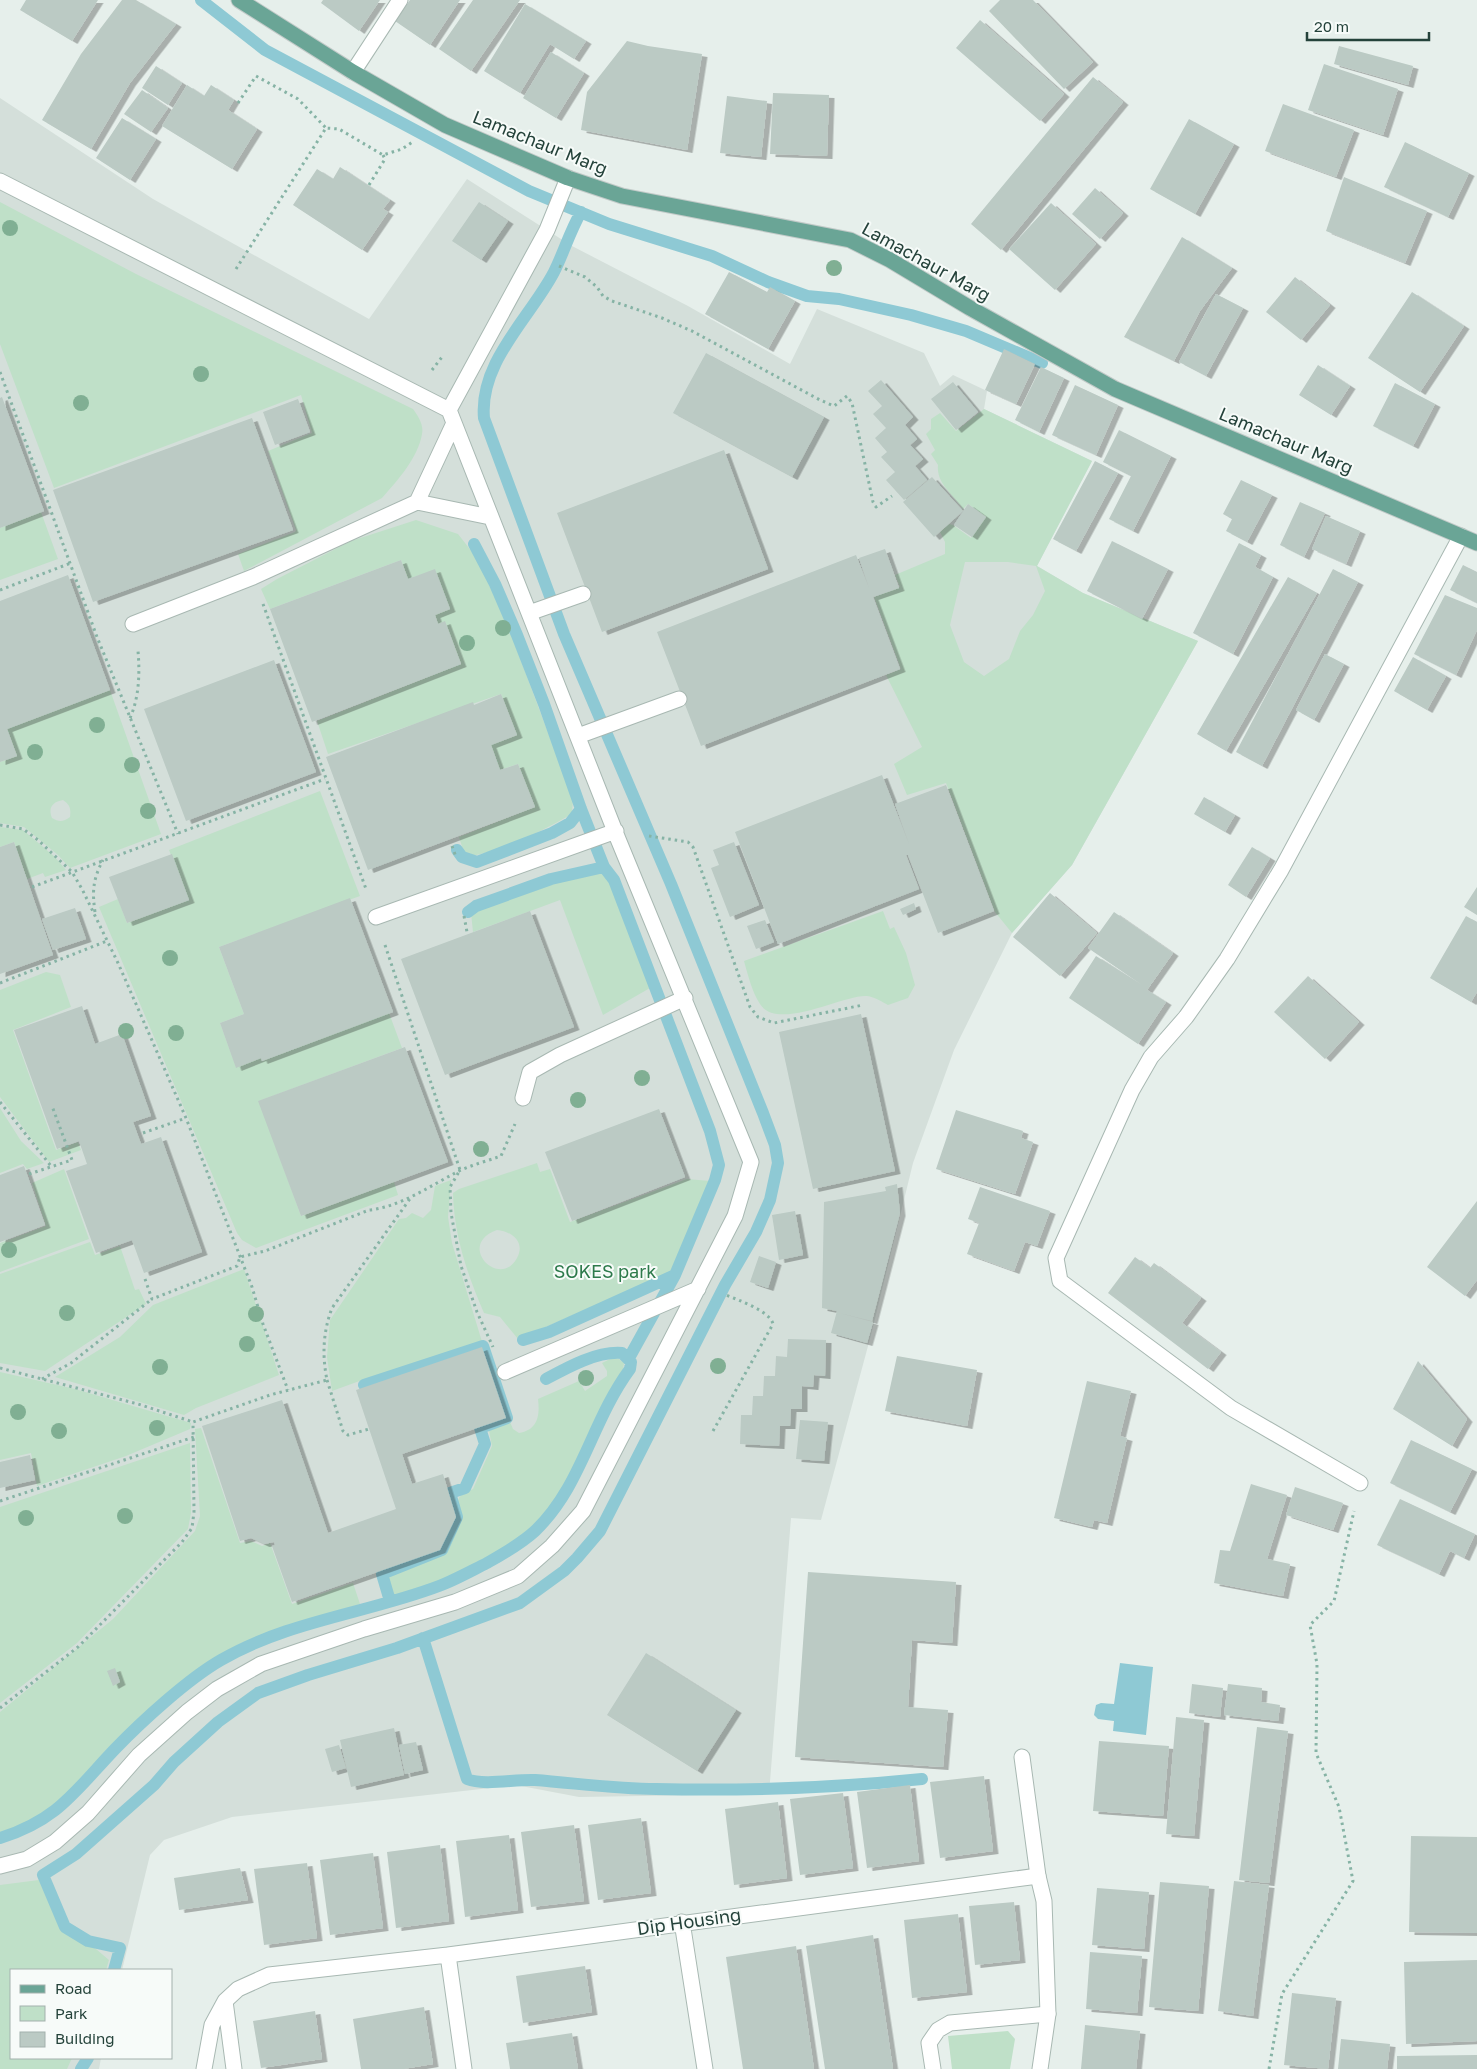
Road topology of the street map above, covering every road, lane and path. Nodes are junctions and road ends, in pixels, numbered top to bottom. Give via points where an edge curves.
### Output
1 (239, 0) edge
2 (400, 0) edge
3 (353, 72) junction
4 (238, 103) dead end
5 (435, 118) junction
6 (326, 128) junction
7 (383, 155) junction
8 (568, 178) junction
9 (0, 181) edge
10 (369, 185) dead end
11 (555, 265) dead end
12 (233, 274) dead end
13 (446, 351) dead end
14 (0, 372) edge
15 (427, 375) dead end
16 (451, 416) junction
17 (892, 496) dead end
18 (417, 502) junction
19 (490, 517) junction
20 (1461, 536) junction
21 (1477, 543) edge
22 (71, 563) junction
23 (253, 577) junction
24 (0, 590) edge
25 (583, 594) dead end
26 (529, 614) junction
27 (133, 624) joint
28 (679, 699) dead end
29 (130, 718) junction
30 (578, 736) junction
31 (325, 779) junction
32 (0, 826) edge
33 (178, 834) junction
34 (617, 835) junction
35 (452, 846) dead end
36 (104, 860) junction
37 (459, 862) dead end
38 (72, 872) junction
39 (32, 887) dead end
40 (464, 910) dead end
41 (95, 916) junction
42 (376, 916) junction
43 (467, 932) dead end
44 (107, 941) junction
45 (0, 983) edge
46 (685, 998) junction
47 (863, 1005) dead end
48 (523, 1098) joint
49 (0, 1102) edge
50 (52, 1106) dead end
51 (186, 1118) junction
52 (143, 1133) dead end
53 (51, 1166) junction
54 (460, 1170) junction
55 (29, 1174) dead end
56 (412, 1196) junction
57 (240, 1257) junction
58 (145, 1279) dead end
59 (698, 1289) junction
60 (722, 1293) dead end
61 (152, 1299) junction
62 (0, 1368) edge
63 (504, 1372) joint
64 (42, 1379) junction
65 (327, 1380) junction
66 (288, 1390) junction
67 (193, 1422) junction
68 (369, 1429) dead end
69 (713, 1431) dead end
70 (194, 1437) junction
71 (1360, 1483) joint
72 (0, 1500) edge
73 (0, 1708) edge
74 (1022, 1757) dead end
75 (0, 1866) edge
76 (1038, 1876) junction
77 (682, 1922) junction
78 (448, 1955) junction
79 (225, 2002) junction
80 (1048, 2014) junction
81 (204, 2069) edge
82 (234, 2069) edge
83 (464, 2069) edge
84 (705, 2069) edge
85 (933, 2069) edge
86 (1040, 2069) edge
87 (1269, 2069) edge

1 - 3 main road, Lamachaur Marg
2 - 3 street
3 - 5 main road, Lamachaur Marg
4 - 6 path via 256,76 298,99
5 - 7 path via 415,141
5 - 8 main road, Lamachaur Marg
6 - 7 path via 339,130
6 - 12 path
7 - 10 path via 385,159
8 - 16 street via 547,230
8 - 20 main road, Lamachaur Marg via 622,196 850,240 1115,389
9 - 16 street
11 - 17 path via 585,277 612,301 692,331 820,400 834,406 847,396 852,403 873,502 876,507
13 - 15 path
14 - 22 path
16 - 18 street
16 - 19 street
18 - 19 street
18 - 23 street
19 - 26 street
20 - 21 main road, Lamachaur Marg
20 - 71 street via 1281,870 1228,960 1186,1017 1151,1057 1132,1090 1056,1258 1060,1280 1145,1346 1231,1408
22 - 24 path
22 - 29 path
23 - 27 street
23 - 31 path
25 - 26 street
26 - 30 street
27 - 29 path via 140,666 136,706
28 - 30 street
29 - 33 path
30 - 34 street
31 - 33 path
31 - 42 path
32 - 38 path via 23,829
33 - 36 path
34 - 42 street
34 - 46 street
34 - 47 path via 683,841 693,847 750,1007 758,1017 774,1023
35 - 37 path
36 - 38 path
36 - 41 path via 92,887
38 - 39 path
38 - 41 path
40 - 43 path
41 - 44 path
42 - 54 path
44 - 45 path
44 - 51 path
46 - 48 street via 530,1072
46 - 59 street via 751,1162 735,1216
48 - 54 path via 520,1113 501,1156
49 - 53 path
50 - 53 path via 72,1160
51 - 52 path
51 - 57 path
53 - 55 path
54 - 56 path
54 - 63 path via 450,1187 450,1214 461,1266
56 - 57 path via 265,1251
56 - 65 path via 332,1308 325,1325 323,1360
57 - 61 path via 237,1266
57 - 66 path
58 - 61 path
59 - 63 street
59 - 75 street via 583,1511 552,1546 518,1576 456,1602 261,1664 217,1689 187,1712 139,1755 88,1814 55,1842 27,1859
60 - 69 path via 766,1314 773,1324
61 - 64 path via 71,1363
62 - 64 path
64 - 67 path
65 - 66 path
65 - 68 path via 343,1431 348,1435
66 - 67 path
67 - 70 path
70 - 72 path
70 - 73 path via 194,1512 192,1528 187,1535 78,1647
71 - 87 path via 1334,1601 1310,1625 1317,1664 1316,1754 1340,1807 1353,1881 1282,1994
74 - 76 street
76 - 77 street, Dip Housing
76 - 80 street via 1044,1901
77 - 78 street, Dip Housing
77 - 84 street
78 - 79 street, Dip Housing via 269,1975 238,1989
78 - 83 street
79 - 81 street, Dip Housing via 212,2025
79 - 82 street
80 - 85 street via 950,2023 938,2030 929,2043
80 - 86 street

